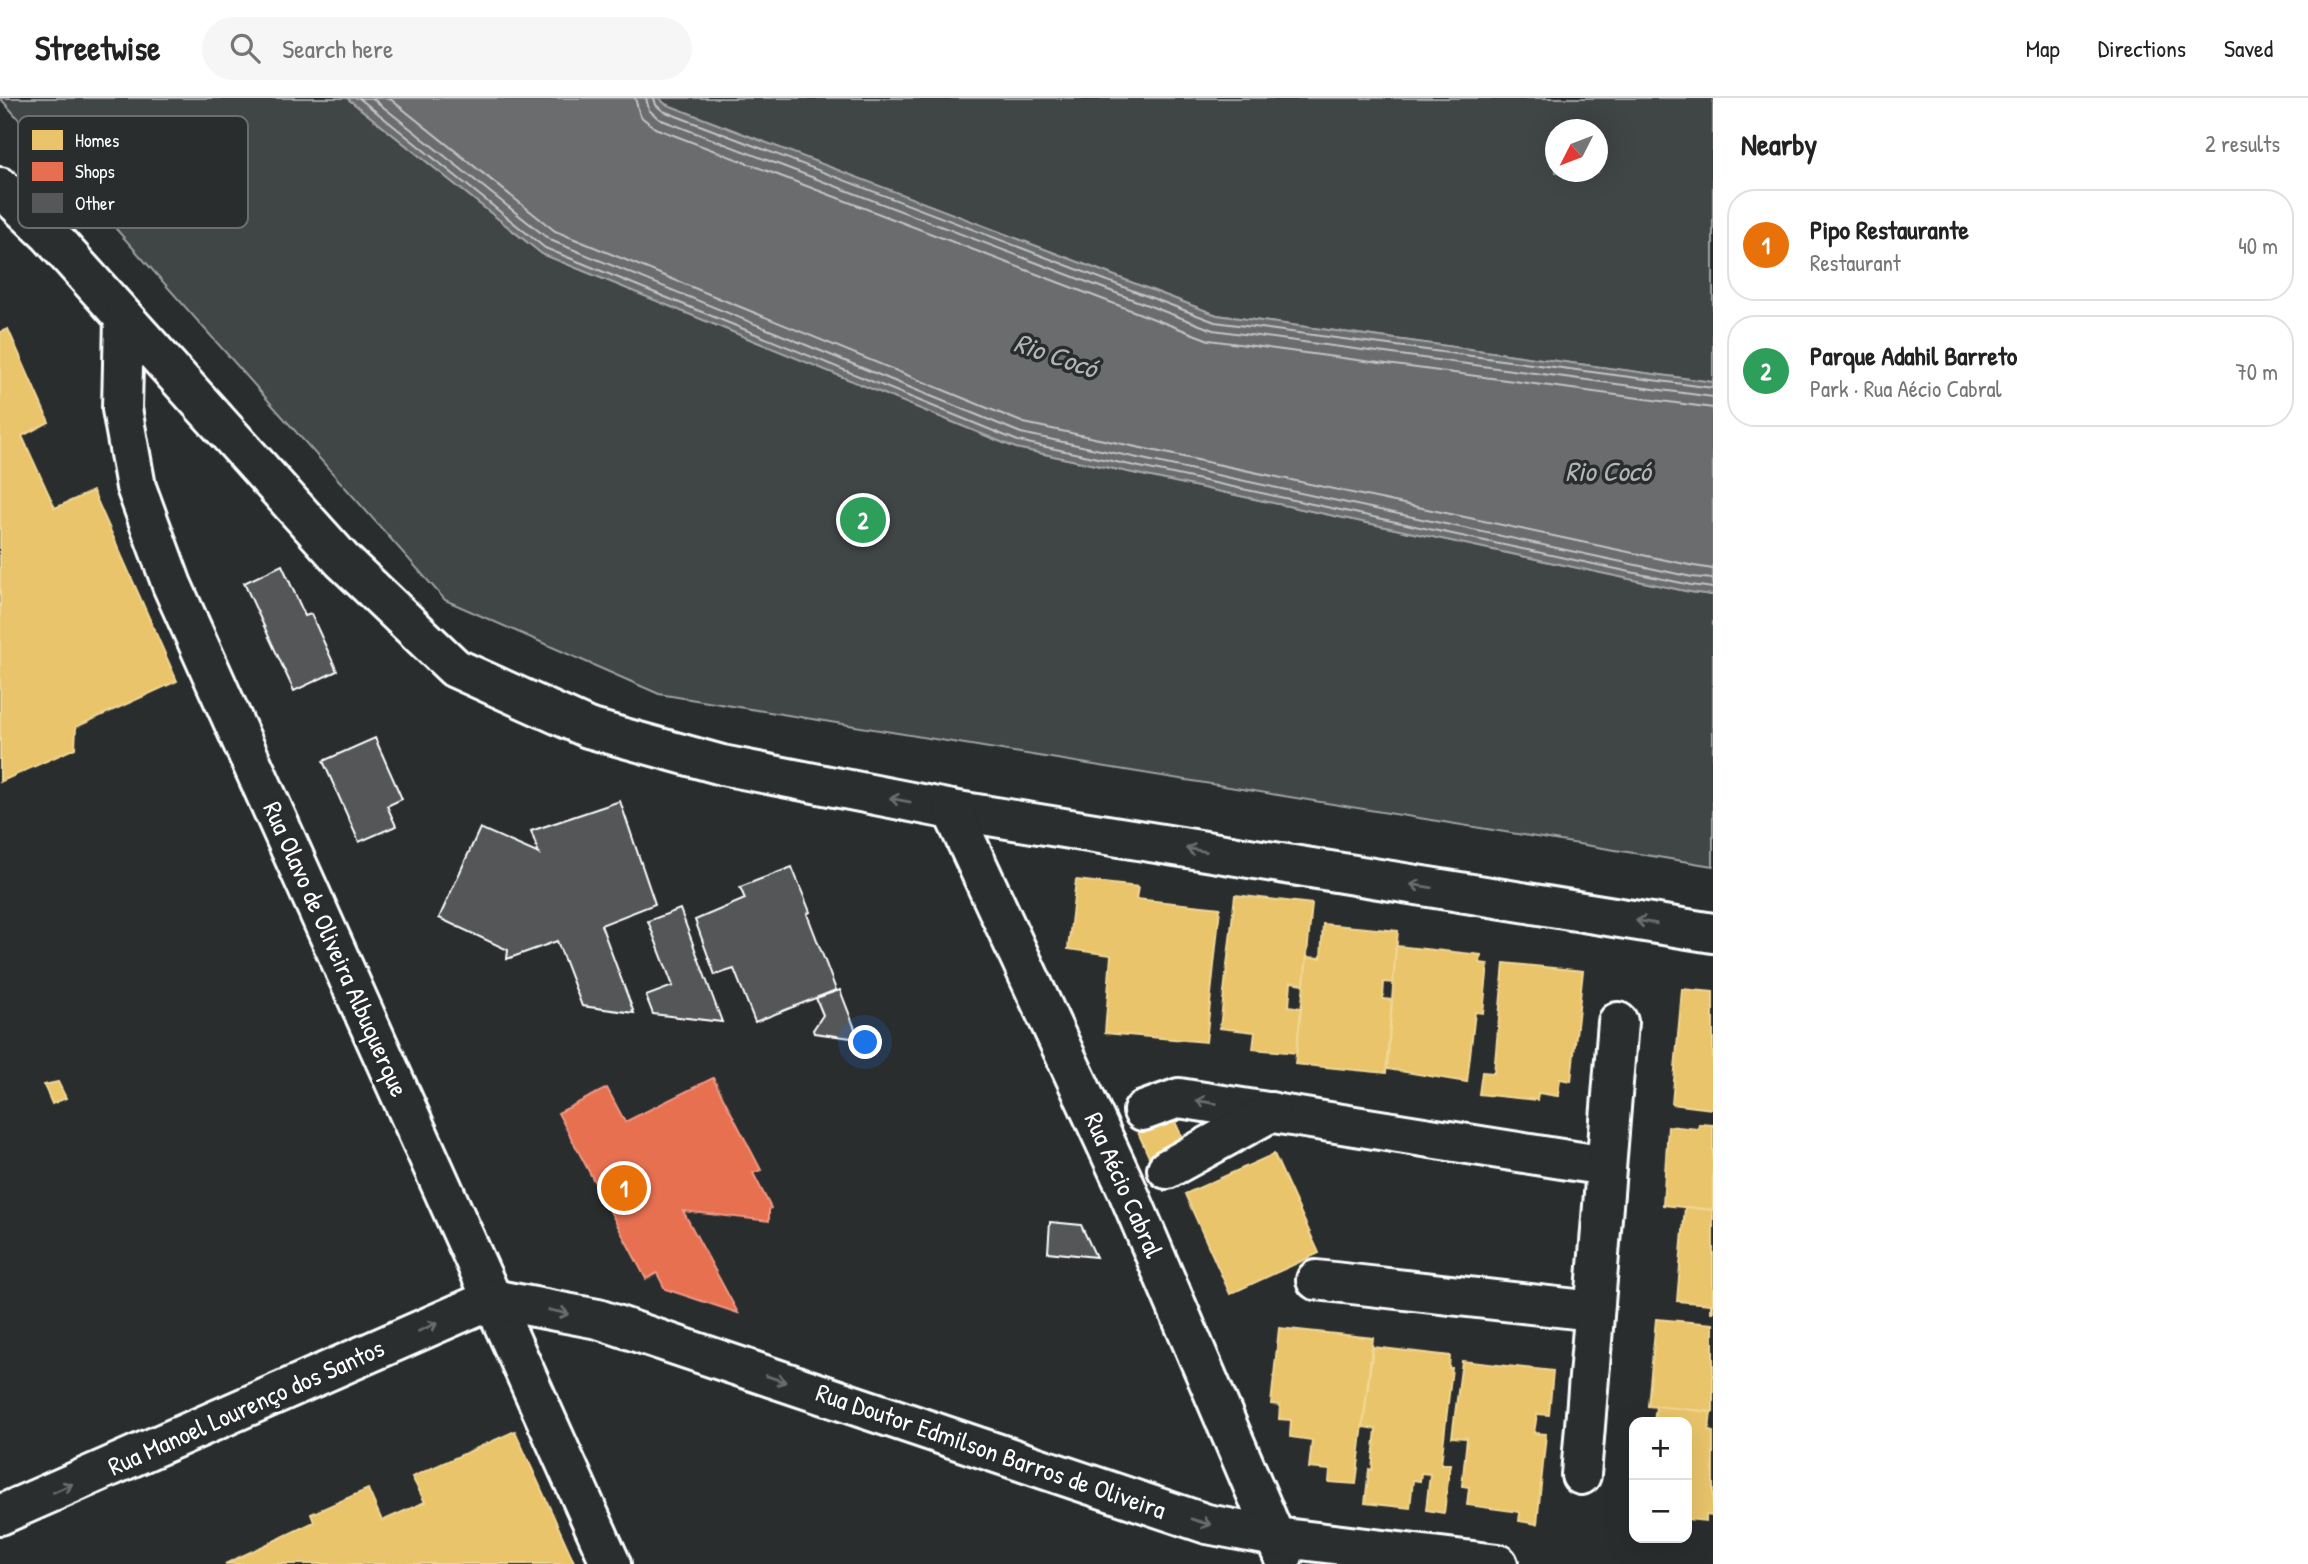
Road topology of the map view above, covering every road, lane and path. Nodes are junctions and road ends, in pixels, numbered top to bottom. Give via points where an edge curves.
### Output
1 (0, 187) edge
2 (18, 204) edge
3 (43, 228) edge
4 (124, 318) junction
5 (953, 810) junction
6 (1713, 933) edge
7 (1618, 1023) dead end
8 (1271, 1112) junction
9 (1124, 1119) junction
10 (1606, 1166) junction
11 (1150, 1177) junction
12 (1316, 1280) dead end
13 (492, 1299) junction
14 (1594, 1311) junction
15 (1581, 1475) dead end
16 (0, 1515) edge
17 (1281, 1550) edge
18 (611, 1564) edge
19 (1498, 1564) edge

1 - 2 street
3 - 4 street
5 -> 4 street via 722,765 588,728 455,668 342,560
4 - 13 street, Rua Olavo de Oliveira Albuquerque via 122,409 136,487 172,585
6 -> 5 street
5 - 9 street, Rua Aécio Cabral
7 - 10 street
8 -> 9 street via 1179,1098
8 - 10 street
8 - 11 street
9 - 11 street, Rua Aécio Cabral
10 - 14 street
11 - 17 street, Rua Aécio Cabral
12 - 14 street
16 -> 13 street, Rua Manoel Lourenço dos Santos
13 -> 17 street, Rua Doutor Edmilson Barros de Oliveira via 598,1319
13 - 18 street, Rua Olavo de Oliveira Albuquerque
14 - 15 street
17 - 19 street, Rua Doutor Edmilson Barros de Oliveira

